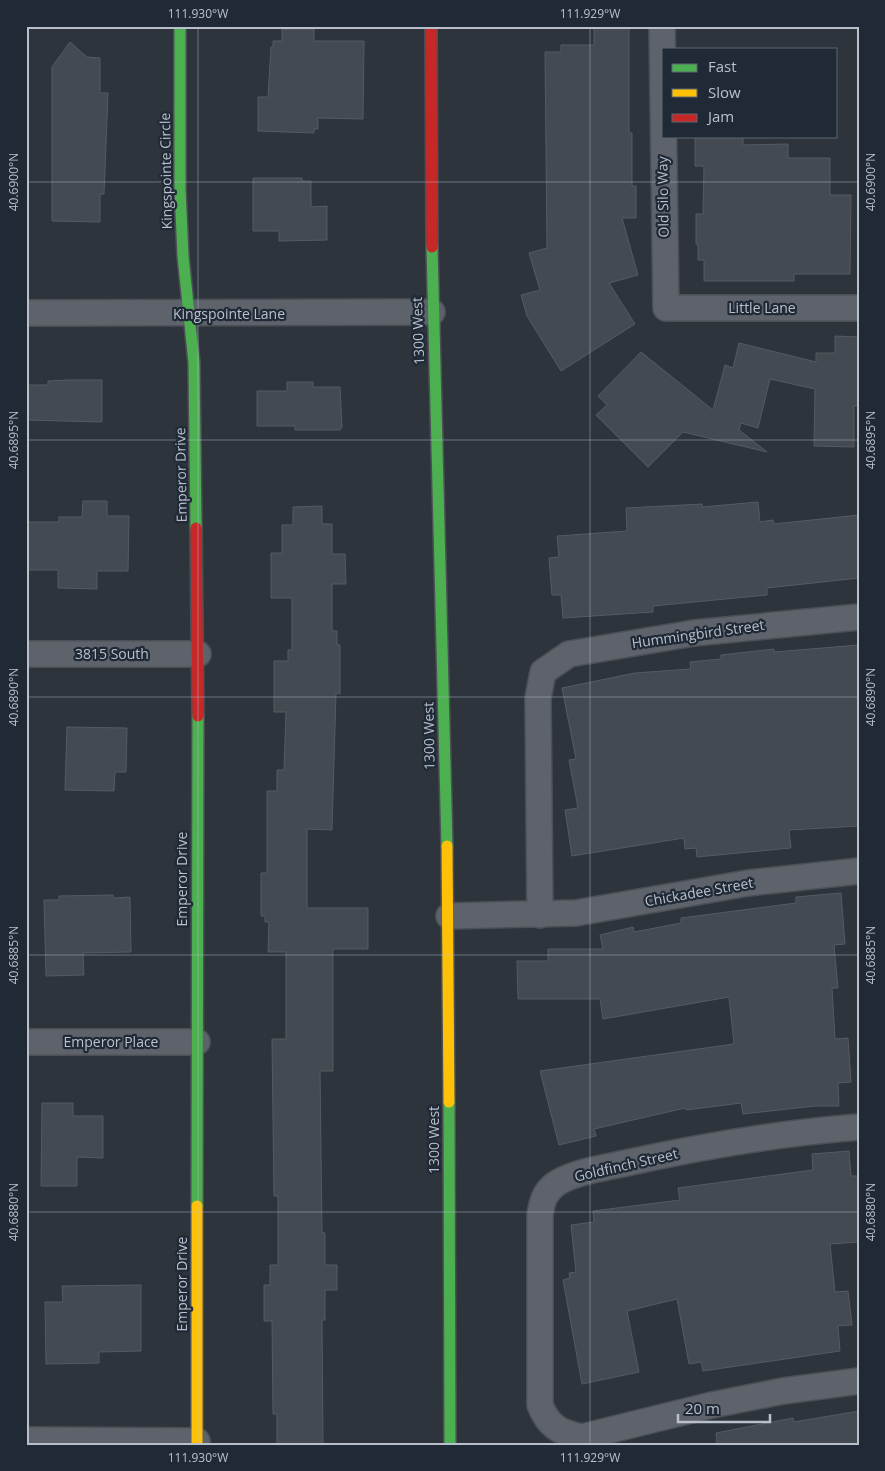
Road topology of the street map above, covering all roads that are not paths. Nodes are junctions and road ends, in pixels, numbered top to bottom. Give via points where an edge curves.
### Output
1 (180, 26) edge
2 (431, 26) edge
3 (662, 26) edge
4 (662, 48) edge
5 (664, 138) edge
6 (666, 308) joint
7 (859, 308) edge
8 (432, 312) junction
9 (26, 313) edge
10 (189, 314) junction
11 (859, 616) edge
12 (26, 654) edge
13 (198, 654) junction
14 (859, 871) edge
15 (540, 915) junction
16 (449, 916) junction
17 (26, 1042) edge
18 (196, 1042) junction
19 (859, 1127) edge
20 (859, 1381) edge
21 (26, 1440) edge
22 (197, 1443) edge
23 (450, 1445) edge

1 - 10 street, Kingspointe Circle via 180,189
2 - 8 street, 1300 West
3 - 4 street, Old Silo Way
5 - 6 street, Old Silo Way
6 - 7 street, Little Lane
8 - 10 street, Kingspointe Lane
8 - 16 street, 1300 West
9 - 10 street, Kingspointe Lane
10 - 13 street, Emperor Drive via 194,363
11 - 15 street, Hummingbird Street via 694,633 569,654 543,672 538,698
12 - 13 street, 3815 South
13 - 18 street, Emperor Drive
14 - 15 street, Chickadee Street via 748,883 576,913
15 - 16 street, Chickadee Street
16 - 23 street, 1300 West
17 - 18 street, Emperor Place
18 - 22 street, Emperor Drive
19 - 20 street, Goldfinch Street via 748,1140 664,1155 567,1178 548,1190 540,1215 538,1378 540,1405 545,1418 554,1428 582,1437 712,1405
21 - 22 street

